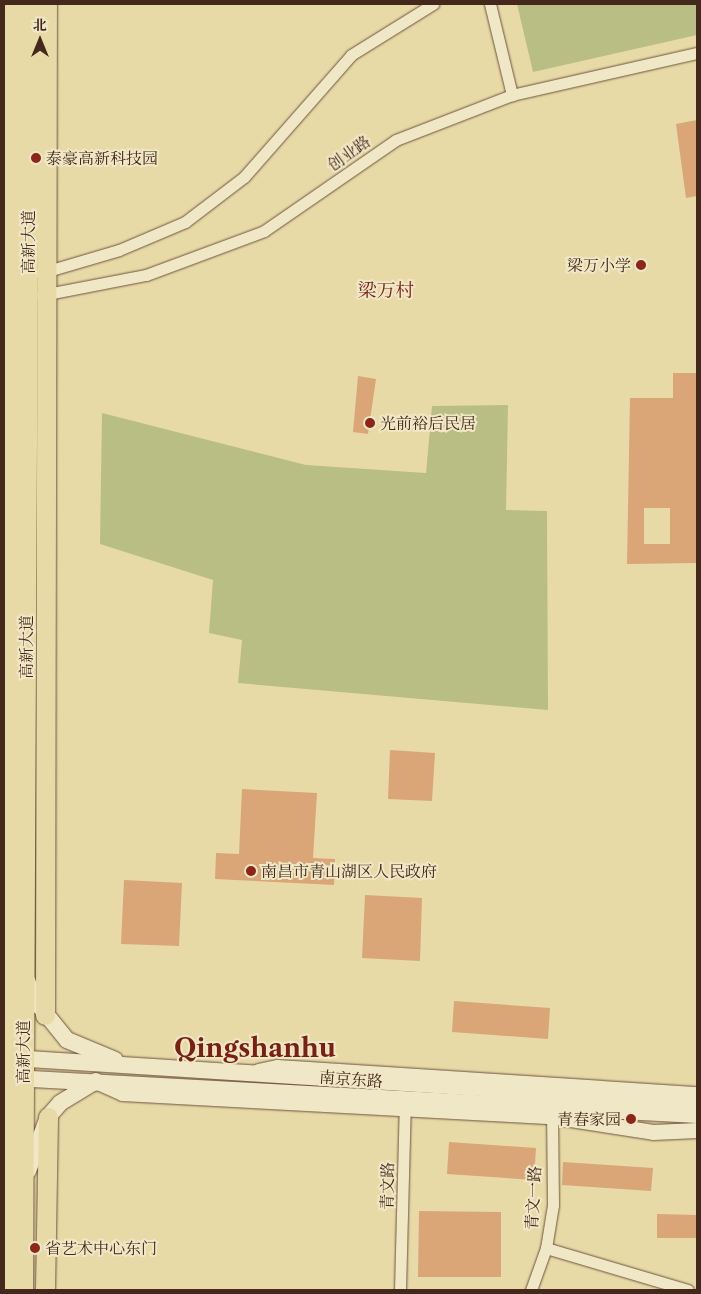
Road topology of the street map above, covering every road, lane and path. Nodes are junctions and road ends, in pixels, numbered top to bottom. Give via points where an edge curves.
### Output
1 (12, 4) edge
2 (29, 4) edge
3 (47, 4) edge
4 (433, 4) edge
5 (490, 4) edge
6 (697, 54) edge
7 (512, 95) junction
8 (47, 271) junction
9 (14, 280) edge
10 (38, 296) junction
11 (5, 934) edge
12 (23, 971) junction
13 (45, 1015) junction
14 (127, 1065) junction
15 (11, 1068) edge
16 (250, 1072) junction
17 (96, 1081) junction
18 (697, 1094) edge
19 (405, 1096) junction
20 (697, 1102) edge
21 (552, 1105) junction
22 (697, 1115) edge
23 (48, 1118) junction
24 (697, 1130) edge
25 (11, 1182) edge
26 (546, 1248) junction
27 (6, 1290) edge
28 (23, 1290) edge
29 (45, 1290) edge
30 (400, 1290) edge
31 (531, 1290) edge
32 (688, 1290) edge

1 - 9 highway, 高新大道
2 - 9 highway, 高新大道
3 - 8 main road
4 - 8 street via 351,55 244,176 185,222 119,250
5 - 7 street
6 - 7 street, 创业路
7 - 10 street, 创业路 via 396,140 264,231 146,275
8 - 9 street
8 - 10 main road
9 - 10 highway, 高新大道
9 - 11 highway, 高新大道
10 - 12 highway, 高新大道
10 - 13 main road
11 - 15 highway, 高新大道
12 - 13 main road via 33,998
12 - 15 highway, 高新大道
13 - 14 main road via 67,1040
14 - 15 main road, 南京东路
14 - 16 main road, 南京东路
15 - 17 main road, 南京东路
15 - 25 highway, 高新大道
16 - 18 street via 277,1067
16 - 19 main road, 南京东路
17 - 19 main road, 南京东路
17 - 23 main road via 60,1103
19 - 21 main road, 南京东路
19 - 21 street
19 - 30 street, 青文路
20 - 21 main road, 南京东路
21 - 22 main road, 南京东路
21 - 24 street via 653,1132
21 - 26 street, 青文一路 via 553,1205
23 - 25 main road
23 - 29 main road
25 - 27 highway, 高新大道
25 - 28 highway, 高新大道
26 - 31 street
26 - 32 street, 青文一路

